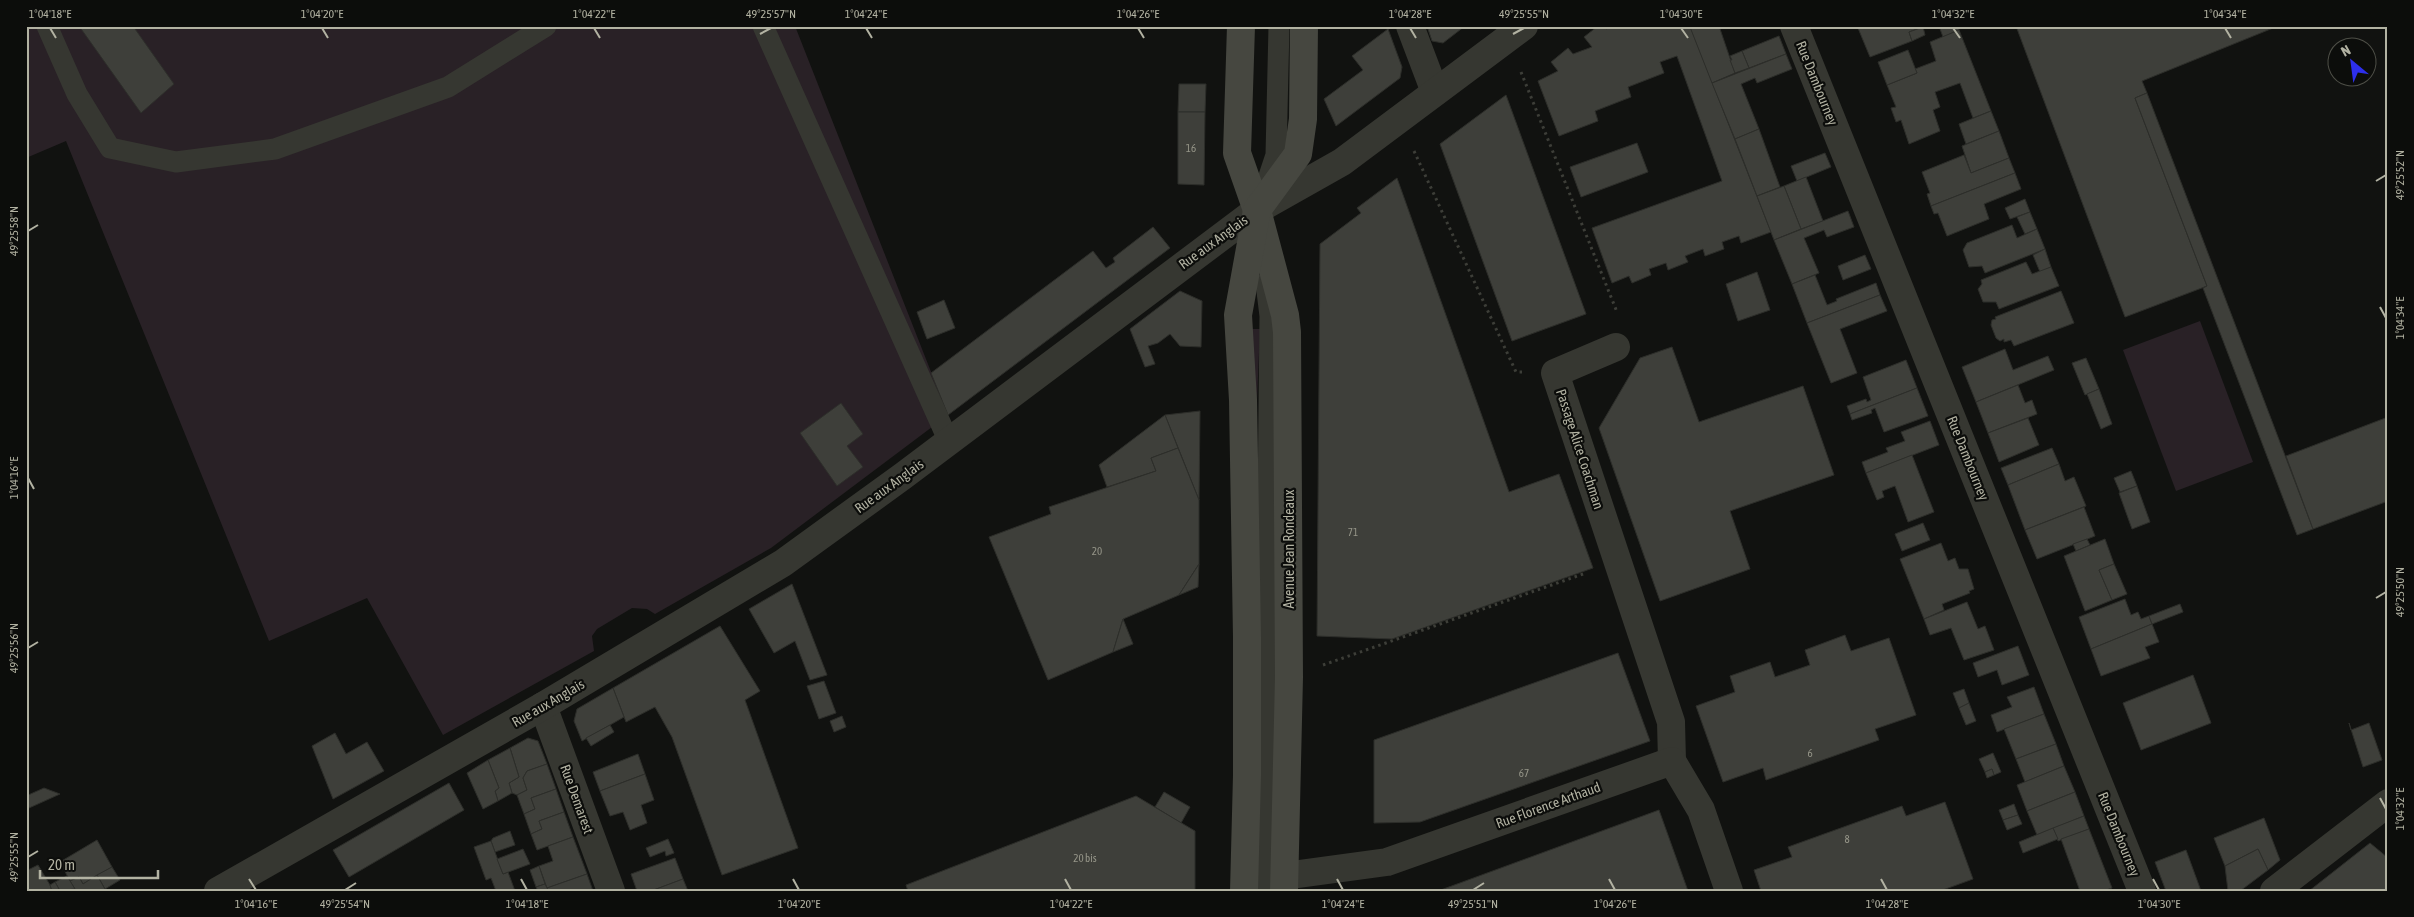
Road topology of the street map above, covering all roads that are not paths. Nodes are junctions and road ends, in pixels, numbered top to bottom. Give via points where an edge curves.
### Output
1 (47, 26) edge
2 (546, 26) edge
3 (763, 26) edge
4 (1241, 26) edge
5 (1279, 26) edge
6 (1304, 26) edge
7 (1410, 26) edge
8 (1794, 26) edge
9 (1516, 32) edge
10 (1435, 92) junction
11 (1257, 210) junction
12 (1616, 347) road end
13 (949, 442) junction
14 (543, 706) junction
15 (1672, 761) junction
16 (2388, 803) edge
17 (1277, 886) edge
18 (218, 891) edge
19 (611, 891) edge
20 (1244, 891) edge
21 (1730, 891) edge
22 (2142, 891) edge
23 (2274, 891) edge

1 - 2 lane via 77,94 110,148 176,162 275,149 448,87
3 - 13 lane
4 - 11 main road, Avenue Jean Rondeaux via 1237,153
5 - 11 lane, Avenue Jean Rondeaux via 1276,155
6 - 11 main road, Avenue Jean Rondeaux via 1303,118 1298,154
7 - 10 street
8 - 22 street, Rue Dambourney
9 - 10 street, Rue aux Anglais
10 - 11 street, Rue aux Anglais via 1342,162
11 - 13 street, Rue aux Anglais
11 - 17 lane, Avenue Jean Rondeaux via 1270,316
11 - 17 main road, Avenue Jean Rondeaux via 1287,332 1289,677
11 - 20 main road, Avenue Jean Rondeaux via 1238,316 1248,637
12 - 15 street, Passage Alice Coachman via 1555,373 1671,722
13 - 14 street, Rue aux Anglais via 783,563
14 - 18 street, Rue aux Anglais
14 - 19 street, Rue Demarest
15 - 17 street, Rue Florence Arthaud via 1387,862
15 - 21 street via 1701,810
16 - 23 street

